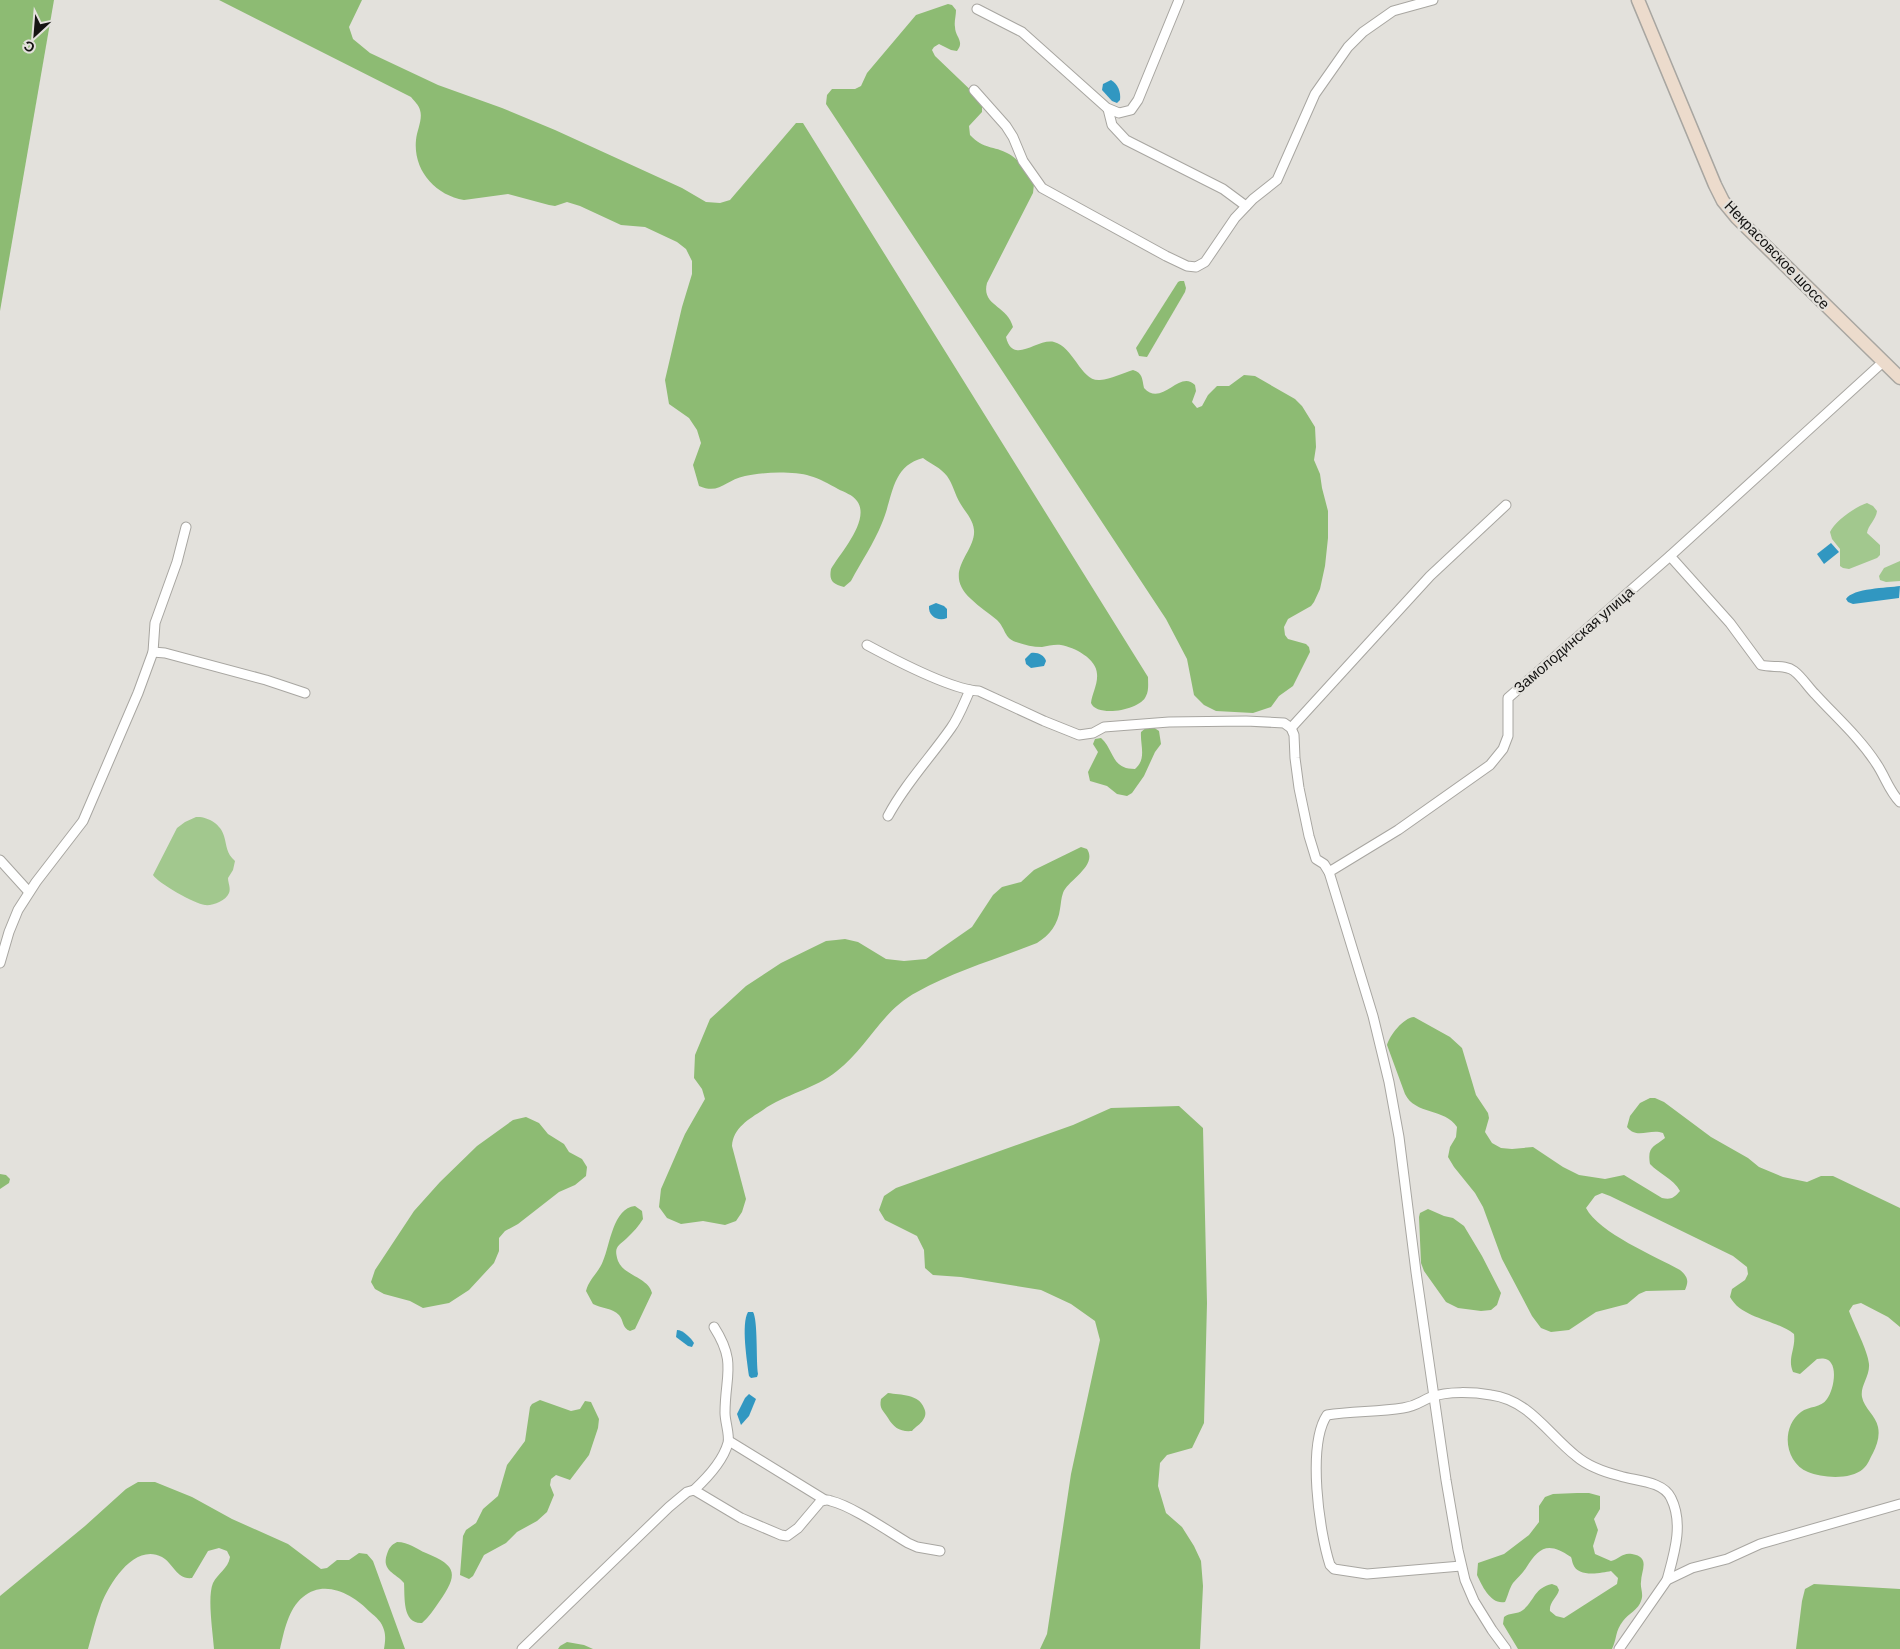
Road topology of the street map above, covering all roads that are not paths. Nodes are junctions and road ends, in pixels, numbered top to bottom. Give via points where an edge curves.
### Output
1 (1179, 0) edge
2 (1434, 0) edge
3 (1638, 0) edge
4 (977, 9) dead end
5 (974, 90) dead end
6 (1108, 109) junction
7 (1246, 206) junction
8 (1883, 362) junction
9 (1900, 378) edge
10 (1506, 505) dead end
11 (186, 527) dead end
12 (1670, 556) junction
13 (866, 646) dead end
14 (154, 652) junction
15 (970, 690) junction
16 (304, 693) dead end
17 (1291, 728) junction
18 (1900, 802) edge
19 (888, 816) dead end
20 (0, 860) edge
21 (1329, 872) junction
22 (29, 892) junction
23 (0, 963) edge
24 (714, 1327) dead end
25 (1435, 1396) junction
26 (729, 1441) junction
27 (694, 1490) junction
28 (825, 1500) junction
29 (1900, 1504) edge
30 (940, 1551) dead end
31 (1461, 1566) junction
32 (1667, 1580) junction
33 (522, 1649) edge
34 (1506, 1649) edge
35 (1620, 1649) edge

1 - 6 street via 1134,106 1125,113
2 - 7 street via 1393,11 1348,47 1315,94 1280,175 1273,185
3 - 8 street, Некрасовское шоссе via 1723,201
4 - 6 street via 1028,37
5 - 7 street via 1014,137 1023,161 1042,188 1187,266 1196,267 1205,262
6 - 7 street via 1112,126 1126,140 1224,189
8 - 9 street, Некрасовское шоссе
8 - 12 street, Замолодинская улица
10 - 17 street via 1430,576
11 - 14 street via 155,622
12 - 18 street via 1761,665 1783,666 1794,671 1854,734 1879,766 1890,790
12 - 21 street, Замолодинская улица via 1508,698 1508,736 1490,765 1398,830
13 - 15 street
14 - 16 street via 266,680
14 - 22 street via 83,821
15 - 17 street via 979,690 1080,735 1104,727 1170,722 1246,721 1284,723
15 - 19 street via 952,726 914,774
17 - 21 street via 1309,836 1316,859
20 - 22 street
21 - 25 street via 1374,1016 1389,1082
22 - 23 street via 9,932
24 - 26 street via 724,1344 729,1363 724,1411
25 - 31 street
25 - 31 street via 1416,1406 1327,1415 1318,1437 1317,1503 1328,1559 1334,1569 1367,1574
25 - 32 street via 1473,1393 1503,1398 1527,1410 1593,1468 1662,1488 1671,1496 1678,1527
26 - 27 street via 707,1478
26 - 28 street
27 - 28 street via 741,1518 787,1536
27 - 33 street via 669,1507
28 - 30 street via 848,1508 917,1547
29 - 32 street via 1760,1544
31 - 34 street via 1474,1601
32 - 35 street

